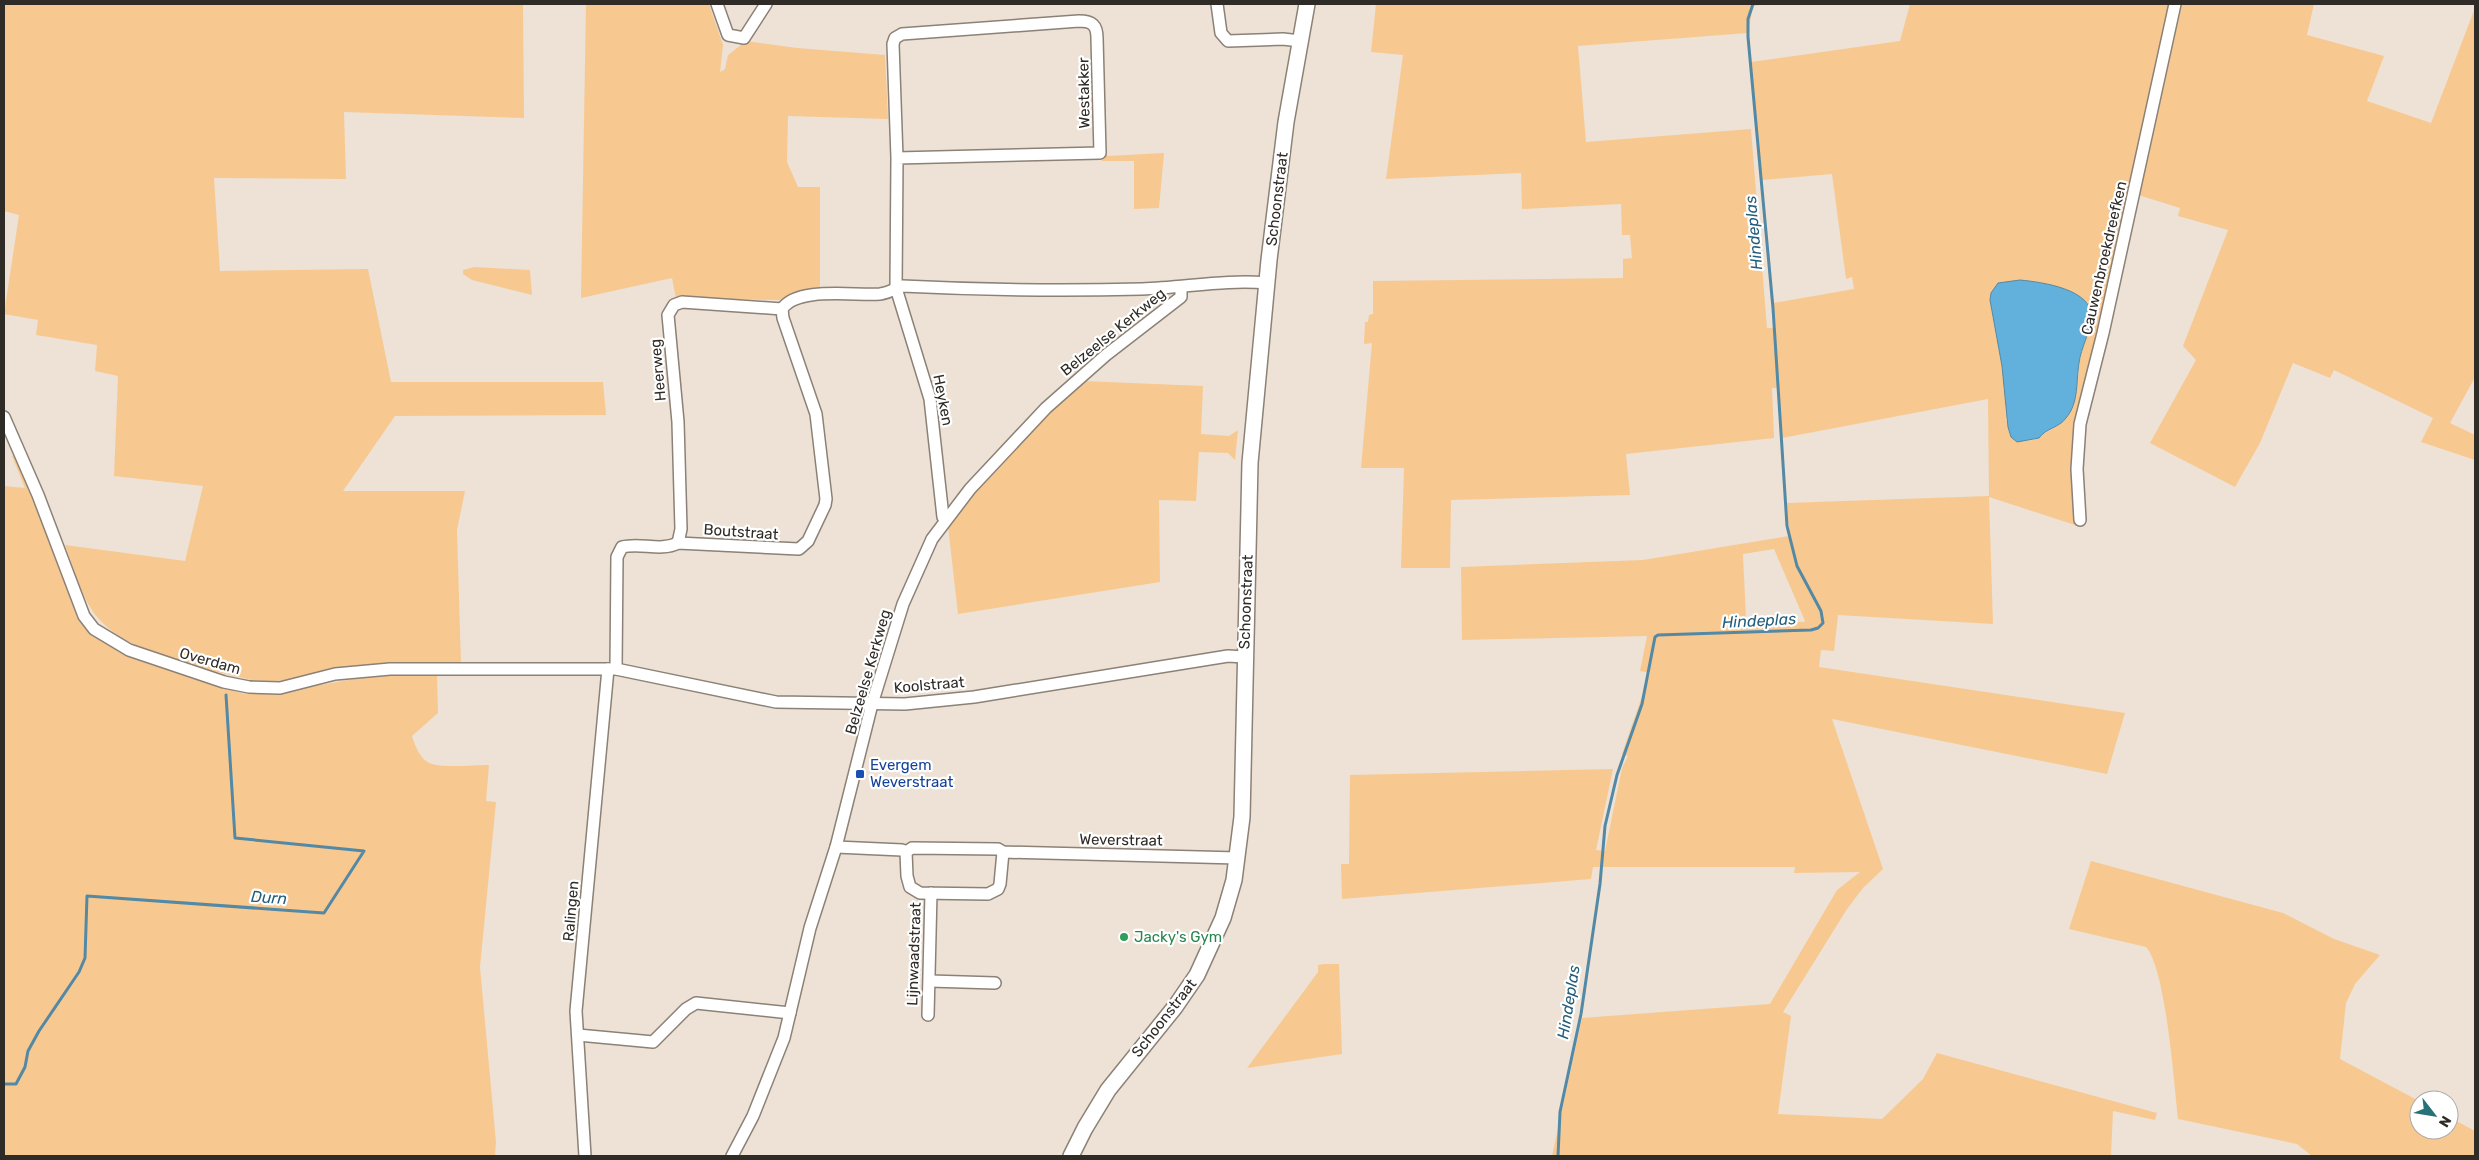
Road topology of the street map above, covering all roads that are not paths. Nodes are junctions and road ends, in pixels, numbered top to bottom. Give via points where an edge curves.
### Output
1 (718, 4) edge
2 (766, 4) edge
3 (1217, 4) edge
4 (1307, 4) edge
5 (2175, 4) edge
6 (1300, 41) junction
7 (897, 158) junction
8 (1267, 284) junction
9 (1181, 287) junction
10 (896, 288) junction
11 (782, 309) junction
12 (4, 417) edge
13 (946, 520) junction
14 (2080, 520) dead end
15 (678, 542) junction
16 (1244, 656) junction
17 (612, 669) junction
18 (872, 704) junction
19 (836, 847) junction
20 (906, 852) junction
21 (1003, 852) junction
22 (1238, 858) junction
23 (931, 893) junction
24 (930, 981) junction
25 (994, 983) dead end
26 (790, 1013) junction
27 (928, 1015) dead end
28 (578, 1036) junction
29 (585, 1156) edge
30 (732, 1156) edge
31 (1071, 1156) edge

1 - 2 street via 728,34 738,38 744,38
3 - 6 street via 1221,33 1228,41
4 - 6 street, Schoonstraat
5 - 14 street, Cauwenbroekdreefken via 2080,424 2077,469
6 - 8 street, Schoonstraat via 1286,122
7 - 7 street, Westakker via 1097,154 1100,150 1097,31 1092,22 902,34 895,38
7 - 10 street
8 - 9 street, Belzeelse Kerkweg via 1250,282
8 - 16 street, Schoonstraat via 1250,463
9 - 10 street, Belzeelse Kerkweg via 1084,290
9 - 13 street, Belzeelse Kerkweg via 1181,297 1106,355 1046,408
10 - 11 street, Belzeelse Kerkweg via 882,294 800,298 791,300
10 - 13 street, Heyken via 930,399 943,517
11 - 15 street, Heerweg via 682,302 670,311 680,475 681,529
11 - 15 street, Boutstraat via 818,424 826,499 823,510 808,541 799,550
12 - 17 street, Overdam via 84,616 94,628 129,650 205,677 249,687 280,688 335,674 390,669
13 - 18 street, Belzeelse Kerkweg via 932,539 903,604
15 - 17 street, Boutstraat via 668,548 630,544 619,550
16 - 18 street, Koolstraat via 948,700
16 - 22 street, Schoonstraat via 1242,817
17 - 18 street, Koolstraat via 776,702
17 - 28 street, Ralingen via 576,1011
18 - 19 street, Belzeelse Kerkweg
19 - 20 street, Weverstraat
19 - 26 street, Belzeelse Kerkweg via 810,928
20 - 21 street, Weverstraat via 922,848 998,849
20 - 23 street via 906,876 910,887 920,893
21 - 22 street, Weverstraat
21 - 23 street via 1000,884 993,892
22 - 31 street, Schoonstraat via 1223,918 1197,975 1108,1090
23 - 24 street, Lijnwaadstraat
24 - 25 street
24 - 27 street, Lijnwaadstraat
26 - 28 street via 696,1003 653,1042
26 - 30 street, Belzeelse Kerkweg via 775,1064
28 - 29 street, Ralingen

